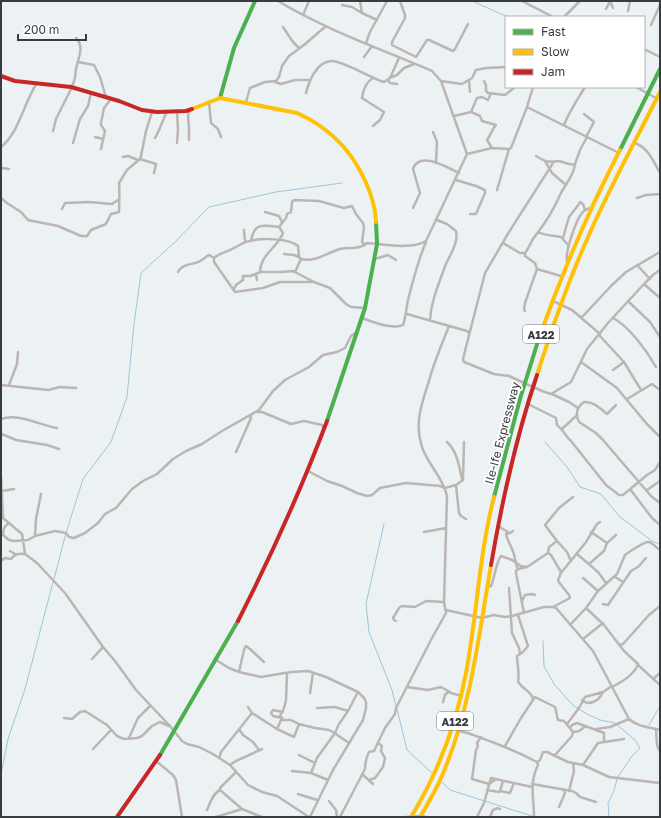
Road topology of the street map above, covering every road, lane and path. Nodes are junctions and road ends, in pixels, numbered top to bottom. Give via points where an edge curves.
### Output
1 (255, 1) edge
2 (278, 1) edge
3 (310, 1) edge
4 (360, 1) edge
5 (387, 1) edge
6 (400, 1) edge
7 (522, 1) edge
8 (580, 1) edge
9 (610, 1) edge
10 (630, 1) edge
11 (342, 5) dead end
12 (660, 5) edge
13 (613, 8) dead end
14 (606, 9) dead end
15 (628, 11) dead end
16 (362, 13) junction
17 (303, 15) junction
18 (551, 16) edge
19 (565, 16) edge
20 (377, 20) junction
21 (468, 24) dead end
22 (651, 25) dead end
23 (326, 26) junction
24 (283, 27) dead end
25 (76, 38) dead end
26 (366, 43) junction
27 (372, 46) junction
28 (299, 48) junction
29 (646, 50) dead end
30 (364, 57) dead end
31 (660, 57) edge
32 (400, 58) junction
33 (78, 62) junction
34 (415, 64) junction
35 (505, 67) edge
36 (660, 69) edge
37 (659, 75) edge
38 (1, 76) edge
39 (373, 78) junction
40 (389, 79) junction
41 (310, 80) junction
42 (441, 81) junction
43 (469, 81) junction
44 (484, 81) dead end
45 (74, 82) junction
46 (275, 82) junction
47 (37, 83) junction
48 (397, 84) dead end
49 (72, 87) junction
50 (514, 88) edge
51 (533, 88) edge
52 (584, 88) edge
53 (638, 88) edge
54 (78, 89) junction
55 (470, 92) dead end
56 (660, 92) edge
57 (91, 93) junction
58 (306, 93) dead end
59 (491, 93) junction
60 (648, 94) junction
61 (106, 97) junction
62 (220, 98) junction
63 (656, 98) junction
64 (111, 99) junction
65 (209, 102) junction
66 (246, 102) junction
67 (527, 107) junction
68 (190, 110) junction
69 (152, 112) junction
70 (167, 112) junction
71 (176, 112) junction
72 (470, 112) junction
73 (584, 114) dead end
74 (454, 116) junction
75 (564, 125) junction
76 (373, 126) dead end
77 (53, 131) dead end
78 (433, 132) dead end
79 (95, 137) dead end
80 (586, 137) junction
81 (155, 138) dead end
82 (221, 138) dead end
83 (104, 139) junction
84 (188, 140) dead end
85 (634, 142) junction
86 (73, 143) dead end
87 (177, 143) dead end
88 (1, 147) edge
89 (492, 148) junction
90 (101, 149) dead end
91 (509, 149) junction
92 (468, 154) junction
93 (617, 154) junction
94 (536, 156) dead end
95 (123, 157) dead end
96 (139, 160) junction
97 (625, 161) junction
98 (436, 162) junction
99 (545, 162) junction
100 (553, 163) junction
101 (575, 164) junction
102 (1, 168) edge
103 (549, 168) junction
104 (9, 169) dead end
105 (660, 172) edge
106 (154, 173) dead end
107 (459, 173) junction
108 (607, 174) junction
109 (616, 179) junction
110 (456, 180) junction
111 (566, 185) junction
112 (497, 190) dead end
113 (660, 194) edge
114 (1, 198) edge
115 (637, 198) dead end
116 (118, 200) junction
117 (591, 207) junction
118 (414, 208) dead end
119 (62, 209) dead end
120 (585, 210) junction
121 (265, 212) dead end
122 (470, 214) dead end
123 (437, 220) junction
124 (282, 222) junction
125 (279, 227) junction
126 (244, 230) dead end
127 (538, 232) junction
128 (429, 236) junction
129 (563, 238) junction
130 (280, 240) junction
131 (251, 241) junction
132 (245, 242) junction
133 (566, 242) junction
134 (570, 242) junction
135 (503, 243) junction
136 (377, 244) junction
137 (364, 245) junction
138 (569, 246) junction
139 (660, 252) edge
140 (525, 253) junction
141 (284, 254) dead end
142 (214, 258) junction
143 (300, 258) junction
144 (375, 259) junction
145 (396, 260) dead end
146 (567, 262) junction
147 (636, 265) junction
148 (537, 269) junction
149 (660, 270) edge
150 (178, 272) dead end
151 (261, 272) junction
152 (295, 272) junction
153 (256, 274) junction
154 (562, 277) junction
155 (650, 279) junction
156 (258, 280) dead end
157 (314, 282) junction
158 (644, 284) junction
159 (233, 290) junction
160 (660, 298) edge
161 (553, 301) junction
162 (629, 302) junction
163 (561, 304) junction
164 (365, 308) junction
165 (525, 311) dead end
166 (407, 314) junction
167 (581, 317) junction
168 (362, 318) junction
169 (613, 318) junction
170 (430, 320) junction
171 (449, 326) junction
172 (471, 329) junction
173 (467, 331) junction
174 (358, 332) junction
175 (470, 334) junction
176 (600, 334) junction
177 (660, 337) edge
178 (18, 352) dead end
179 (581, 362) junction
180 (624, 362) junction
181 (656, 367) dead end
182 (613, 370) dead end
183 (526, 383) junction
184 (1, 385) edge
185 (9, 385) junction
186 (76, 388) dead end
187 (533, 388) junction
188 (641, 390) junction
189 (660, 390) edge
190 (552, 394) junction
191 (627, 399) junction
192 (528, 404) junction
193 (616, 405) dead end
194 (578, 408) junction
195 (256, 412) junction
196 (250, 416) junction
197 (576, 416) junction
198 (1, 419) edge
199 (1, 427) edge
200 (57, 428) dead end
201 (324, 428) junction
202 (562, 429) junction
203 (658, 433) edge
204 (2, 434) edge
205 (660, 437) edge
206 (1, 438) edge
207 (447, 442) dead end
208 (464, 442) dead end
209 (60, 449) dead end
210 (236, 452) dead end
211 (660, 462) edge
212 (657, 466) junction
213 (660, 469) edge
214 (308, 470) junction
215 (1, 476) edge
216 (463, 480) junction
217 (660, 481) edge
218 (640, 482) junction
219 (456, 485) junction
220 (445, 488) junction
221 (14, 489) dead end
222 (630, 489) junction
223 (647, 490) junction
224 (2, 492) edge
225 (41, 494) dead end
226 (573, 497) dead end
227 (660, 503) edge
228 (2, 510) edge
229 (2, 516) edge
230 (466, 519) dead end
231 (600, 522) dead end
232 (8, 523) junction
233 (660, 525) edge
234 (498, 526) junction
235 (446, 528) junction
236 (514, 531) dead end
237 (424, 532) dead end
238 (592, 532) junction
239 (506, 534) junction
240 (616, 535) dead end
241 (2, 536) edge
242 (34, 536) junction
243 (24, 540) junction
244 (557, 541) junction
245 (607, 543) junction
246 (660, 550) edge
247 (10, 551) dead end
248 (548, 553) junction
249 (15, 554) junction
250 (25, 554) junction
251 (577, 554) junction
252 (646, 558) dead end
253 (1, 561) edge
254 (571, 561) junction
255 (515, 563) junction
256 (589, 564) junction
257 (527, 567) junction
258 (518, 569) junction
259 (481, 570) junction
260 (489, 570) junction
261 (560, 574) junction
262 (614, 577) junction
263 (583, 578) dead end
264 (623, 582) junction
265 (606, 584) junction
266 (487, 587) junction
267 (509, 588) dead end
268 (598, 591) junction
269 (535, 595) dead end
270 (522, 601) junction
271 (444, 602) junction
272 (603, 604) dead end
273 (660, 606) edge
274 (554, 607) junction
275 (586, 608) junction
276 (446, 610) junction
277 (524, 613) junction
278 (518, 615) junction
279 (474, 616) junction
280 (512, 616) junction
281 (482, 618) junction
282 (396, 621) dead end
283 (603, 623) junction
284 (570, 625) junction
285 (583, 639) junction
286 (620, 645) junction
287 (103, 647) junction
288 (520, 653) junction
289 (92, 659) dead end
290 (216, 660) junction
291 (264, 662) dead end
292 (638, 665) junction
293 (239, 672) junction
294 (287, 673) junction
295 (313, 673) junction
296 (660, 673) edge
297 (653, 679) junction
298 (660, 685) edge
299 (612, 686) junction
300 (407, 687) junction
301 (358, 692) junction
302 (450, 692) junction
303 (603, 692) junction
304 (310, 693) dead end
305 (461, 697) junction
306 (533, 699) junction
307 (468, 700) junction
308 (582, 700) junction
309 (443, 702) dead end
310 (151, 706) junction
311 (248, 707) dead end
312 (317, 708) dead end
313 (348, 711) junction
314 (283, 712) junction
315 (252, 713) junction
316 (64, 718) dead end
317 (282, 718) junction
318 (629, 719) junction
319 (299, 724) junction
320 (566, 724) junction
321 (170, 726) junction
322 (586, 726) junction
323 (570, 728) junction
324 (239, 729) junction
325 (277, 729) junction
326 (656, 729) junction
327 (111, 730) junction
328 (174, 730) junction
329 (599, 730) junction
330 (660, 730) edge
331 (459, 731) junction
332 (573, 732) junction
333 (335, 734) junction
334 (481, 737) junction
335 (129, 738) junction
336 (624, 739) dead end
337 (604, 742) junction
338 (349, 743) junction
339 (378, 743) junction
340 (505, 746) junction
341 (94, 750) dead end
342 (659, 750) dead end
343 (300, 755) dead end
344 (555, 755) junction
345 (219, 758) junction
346 (156, 761) junction
347 (538, 762) junction
348 (315, 763) junction
349 (573, 763) junction
350 (230, 765) junction
351 (583, 765) junction
352 (292, 771) dead end
353 (236, 772) junction
354 (311, 773) junction
355 (362, 774) junction
356 (328, 780) junction
357 (369, 780) junction
358 (503, 781) junction
359 (514, 783) junction
360 (660, 783) edge
361 (373, 784) dead end
362 (489, 784) junction
363 (532, 786) junction
364 (564, 789) junction
365 (220, 790) junction
366 (487, 790) junction
367 (500, 791) junction
368 (569, 791) junction
369 (298, 794) dead end
370 (317, 800) junction
371 (329, 801) dead end
372 (596, 802) dead end
373 (559, 807) dead end
374 (242, 809) junction
375 (500, 809) dead end
376 (208, 810) dead end
377 (223, 816) edge
378 (412, 816) edge
379 (117, 817) edge
380 (182, 817) edge
381 (216, 817) edge
382 (262, 817) edge
383 (309, 817) edge
384 (337, 817) edge
385 (340, 817) edge
386 (406, 817) edge
387 (422, 817) edge
388 (477, 817) edge
389 (490, 817) edge
390 (534, 817) edge

1 - 62 main road via 235,47
2 - 17 street
3 - 17 street
4 - 16 street
5 - 20 street
6 - 21 street via 405,18 392,45 416,57 427,40 455,50
7 - 18 street
8 - 19 street
9 - 13 street
9 - 14 street
10 - 15 street
11 - 16 street
12 - 22 street
16 - 20 street
17 - 23 street
20 - 26 street
23 - 26 street
23 - 28 street
24 - 28 street
25 - 33 street via 80,43
26 - 27 street
27 - 30 street
27 - 32 street
28 - 46 street via 285,61
29 - 31 street
32 - 34 street
32 - 40 street
33 - 45 street
33 - 61 street via 94,66
34 - 40 street via 404,68
34 - 42 street via 432,71
35 - 43 street via 476,70
36 - 37 main road, Ile-Ife Expressway / A122
37 - 60 main road, Ile-Ife Expressway / A122
38 - 47 main road via 14,81
39 - 40 street via 384,82
39 - 41 street via 330,61 315,71
39 - 76 street via 365,87 362,98 384,114
40 - 48 street via 392,84
41 - 46 street via 293,80 281,84
41 - 58 street
42 - 43 street via 458,84
42 - 74 street
43 - 55 street
44 - 59 street via 486,91
45 - 49 street
45 - 54 street
46 - 66 street via 265,82 250,88
47 - 49 main road
47 - 88 street via 14,132
49 - 54 main road
49 - 77 street
50 - 59 street via 505,95
51 - 67 street
52 - 75 street
53 - 60 street
54 - 57 main road
56 - 63 main road, Ile-Ife Expressway / A122
57 - 61 main road
57 - 86 street
59 - 72 street via 488,100 478,98
60 - 63 street
60 - 93 main road, Ile-Ife Expressway / A122
61 - 64 main road
62 - 65 main road
62 - 66 main road
63 - 85 main road, Ile-Ife Expressway / A122
64 - 69 main road
64 - 83 street via 104,108 101,124 105,131
65 - 68 main road
65 - 82 street via 211,123 218,129
66 - 136 main road via 303,116 342,145 359,169 372,200
67 - 75 street
67 - 91 street
68 - 71 main road
68 - 84 street
69 - 70 main road
69 - 96 street
70 - 71 main road
70 - 81 street
71 - 87 street
72 - 74 street
72 - 89 street via 480,116 482,121 496,126 487,140
73 - 80 street via 594,122
74 - 92 street
75 - 80 street
78 - 98 street via 437,142
79 - 83 street
80 - 93 street
80 - 101 street
83 - 90 street
85 - 97 main road, Ile-Ife Expressway / A122
85 - 105 street via 647,150
89 - 91 street
89 - 92 street
91 - 112 street
92 - 107 street
93 - 97 main road
93 - 108 main road, Ile-Ife Expressway / A122
94 - 99 street
95 - 96 street
96 - 106 street via 156,164
96 - 116 street via 122,176
97 - 109 main road, Ile-Ife Expressway / A122
98 - 107 street
98 - 118 street via 423,161 414,166 413,173 420,193
99 - 100 street
99 - 103 street
100 - 101 street via 559,161
100 - 103 street
101 - 111 street
102 - 104 street
103 - 111 street
103 - 135 street
107 - 110 street
108 - 109 main road
108 - 117 main road, Ile-Ife Expressway / A122
109 - 163 main road, Ile-Ife Expressway / A122 via 585,244
110 - 122 street via 485,190 478,211 476,214
110 - 123 street
111 - 127 street
113 - 115 street
114 - 116 street via 28,220 58,226 84,237 90,230 106,224 111,214 118,212
116 - 119 street via 112,204 65,203
117 - 120 street
117 - 146 main road, Ile-Ife Expressway / A122
120 - 129 street via 580,202 569,216
120 - 134 street via 578,220
121 - 124 street via 279,216
123 - 128 street
123 - 170 street via 453,228 457,235 436,291
124 - 125 street
124 - 137 street via 291,212 294,200 319,201 344,208 352,206 363,223
125 - 130 street via 283,233
125 - 131 street via 258,226
126 - 132 street
127 - 129 street
127 - 140 street
128 - 136 street via 426,241 415,245
128 - 166 street via 416,270
129 - 133 street
130 - 131 street
130 - 143 street via 297,245
130 - 151 street via 269,250 260,267
131 - 132 street
132 - 142 street
133 - 134 street
133 - 138 street
134 - 138 street
135 - 140 street via 520,253
135 - 172 street via 485,273
136 - 137 street
136 - 144 main road
137 - 143 street via 359,248 340,249 322,258
138 - 146 street
139 - 147 street
140 - 148 street
141 - 143 street
142 - 150 street via 209,255 198,262 185,265
142 - 159 street via 214,262
143 - 152 street
144 - 145 street via 388,255
144 - 164 main road
146 - 154 main road, Ile-Ife Expressway / A122
147 - 155 street
147 - 167 street via 618,279
148 - 154 street
148 - 165 street via 525,303
149 - 155 street
151 - 152 street
151 - 153 street
152 - 157 street
153 - 156 street
153 - 159 street via 243,276 243,280
154 - 161 main road, Ile-Ife Expressway / A122
155 - 158 street
157 - 159 street via 280,282 263,288 239,292
157 - 164 street via 334,290 346,304
158 - 160 street
158 - 162 street
161 - 163 street
161 - 183 main road, Ile-Ife Expressway / A122
162 - 169 street
162 - 177 street via 650,322
163 - 167 street
163 - 187 main road, Ile-Ife Expressway / A122
164 - 168 main road
166 - 168 street via 403,325 396,327
166 - 170 street
167 - 176 street
168 - 174 main road
169 - 176 street
169 - 181 street via 631,333
170 - 171 street
171 - 173 street
171 - 220 street via 422,402 418,424 424,452
172 - 173 street
172 - 175 street
173 - 175 street
174 - 195 street via 351,336 343,350 323,356 285,380
174 - 201 main road
175 - 183 street via 464,362
176 - 179 street via 587,349
176 - 180 street
178 - 185 street via 17,364
179 - 190 street via 571,382
179 - 191 street via 617,388
180 - 182 street
180 - 188 street
183 - 187 street
183 - 259 main road, Ile-Ife Expressway / A122 via 489,518
184 - 185 street
185 - 186 street via 49,390 59,387
187 - 190 street
187 - 192 main road, Ile-Ife Expressway / A122
188 - 189 street via 652,384
188 - 191 street
190 - 194 street
191 - 203 street via 646,424
192 - 202 street via 556,418 557,425
192 - 234 main road, Ile-Ife Expressway / A122
193 - 194 street via 608,414 588,401
194 - 197 street
195 - 196 street
195 - 201 street via 291,424 304,421 322,425
196 - 210 street
196 - 242 street via 186,451 157,474 140,483 116,508 105,514 98,523 79,537 54,532
197 - 202 street
197 - 218 street via 579,422 603,440
198 - 200 street via 20,418
199 - 204 street
201 - 214 main road
202 - 222 street via 566,437 616,494 622,496
203 - 205 street
204 - 206 street
204 - 209 street via 16,440
207 - 216 street via 452,446
208 - 216 street
211 - 212 street
212 - 213 street
212 - 218 street
214 - 220 street via 327,481 367,496 380,488 406,483
214 - 290 main road via 247,604
215 - 224 street
216 - 219 street
217 - 223 street
218 - 222 street
218 - 223 street
219 - 220 street
219 - 230 street via 459,513
220 - 235 street
221 - 224 street
222 - 233 street
223 - 227 street
224 - 228 street
225 - 242 street
226 - 244 street via 545,523
228 - 229 street
229 - 232 street
231 - 238 street
232 - 241 street
232 - 243 street via 22,534
234 - 239 street via 508,532
234 - 260 main road, Ile-Ife Expressway / A122
235 - 237 street
235 - 271 street
236 - 239 street
238 - 245 street
238 - 251 street
239 - 255 street via 514,551
240 - 245 street
241 - 243 street via 9,540
242 - 243 street
243 - 250 street
244 - 248 street via 549,547
244 - 254 street via 568,552
245 - 256 street via 604,551
246 - 262 street via 647,542 632,550 626,555
247 - 249 street
248 - 257 street
248 - 261 street via 560,569
249 - 250 street
249 - 253 street via 11,559 5,558
250 - 287 street via 37,563 65,594
251 - 254 street
251 - 256 street
252 - 264 street
254 - 261 street
255 - 257 street
255 - 258 street
255 - 266 street via 499,558 492,584
256 - 265 street via 602,576
257 - 258 street
258 - 270 street via 516,573
259 - 260 main road
259 - 279 main road, Ile-Ife Expressway / A122
260 - 266 main road, Ile-Ife Expressway / A122
261 - 274 street via 558,581 570,598
262 - 264 street
262 - 265 street
263 - 268 street
264 - 272 street via 608,605
265 - 268 street
266 - 281 main road, Ile-Ife Expressway / A122
267 - 280 street
268 - 275 street
269 - 270 street via 526,595
270 - 277 street
271 - 276 street
271 - 282 street via 426,601 415,607 402,606 393,618
273 - 286 street
274 - 277 street
274 - 284 street
275 - 283 street
275 - 284 street
276 - 279 street
276 - 300 street
277 - 278 street
278 - 280 street
278 - 288 street via 528,646
279 - 281 street
279 - 305 main road, Ile-Ife Expressway / A122
280 - 281 street via 494,615
280 - 288 street via 513,635
281 - 307 main road, Ile-Ife Expressway / A122
283 - 285 street
283 - 286 street
284 - 285 street
285 - 299 street via 593,651
286 - 292 street
287 - 289 street
287 - 310 street
288 - 306 street via 516,656 520,676 518,684 531,693
290 - 293 street
290 - 328 main road
291 - 293 street via 246,646
292 - 297 street
292 - 299 street via 627,678
293 - 294 street via 261,677
294 - 295 street via 304,670
294 - 314 street
295 - 301 street
295 - 304 street
296 - 297 street
297 - 298 street
299 - 303 street
299 - 318 street
300 - 302 street via 428,690 441,687
300 - 339 street
301 - 313 street
301 - 338 street via 366,702 366,713
302 - 305 street
302 - 309 street via 445,695
303 - 308 street via 584,696
303 - 308 street via 597,700 590,703
305 - 307 main road
305 - 378 main road, Ile-Ife Expressway / A122 via 440,760
306 - 320 street via 537,697 555,707 558,720
306 - 340 street
307 - 331 main road, Ile-Ife Expressway / A122
308 - 320 street
310 - 321 street
310 - 335 street via 138,718
311 - 315 street
312 - 313 street via 335,707
313 - 333 street
314 - 317 street via 280,716
314 - 317 street via 273,710 271,713
315 - 324 street
315 - 325 street
316 - 327 street via 72,719 85,711
317 - 319 street
317 - 325 street
318 - 326 street
318 - 329 street
319 - 325 street via 294,737
319 - 333 street via 329,730
320 - 323 street
321 - 328 street
321 - 335 street via 160,722 142,736
322 - 323 street via 577,723 572,724
322 - 329 street
322 - 332 street
323 - 332 street
324 - 345 street
324 - 350 street via 261,750
326 - 330 street
326 - 342 street
327 - 335 street via 120,738
327 - 341 street
328 - 345 street via 182,741
328 - 346 main road
329 - 337 street via 604,733
331 - 334 street
331 - 387 main road, Ile-Ife Expressway / A122 via 443,774
332 - 344 street
333 - 338 street
333 - 348 street
334 - 340 street
334 - 362 street via 477,743 472,778
336 - 337 street
337 - 351 street via 596,745
338 - 356 street
339 - 355 street via 374,751 369,752
339 - 357 street via 382,746 381,751 385,758 383,767 375,778
340 - 347 street
343 - 348 street
344 - 347 street via 543,752
344 - 349 street
345 - 350 street
346 - 379 main road
346 - 380 street via 176,780
347 - 363 street
348 - 354 street
349 - 351 street
349 - 368 street via 574,771
350 - 353 street
351 - 360 street via 609,776
352 - 354 street
353 - 365 street
353 - 383 street via 248,785 277,796
354 - 356 street
355 - 357 street
355 - 385 street
356 - 370 street
357 - 361 street
358 - 359 street
358 - 362 street via 491,778
358 - 367 street
359 - 363 street
359 - 367 street via 510,792
362 - 366 street
363 - 364 street
363 - 390 street
364 - 368 street
364 - 373 street
365 - 374 street
365 - 376 street via 212,798
366 - 367 street
366 - 388 street
368 - 372 street
369 - 370 street
370 - 383 street
371 - 384 street via 336,810
374 - 377 street
374 - 382 street
375 - 389 street via 493,810
377 - 381 street
378 - 386 street
378 - 387 street

